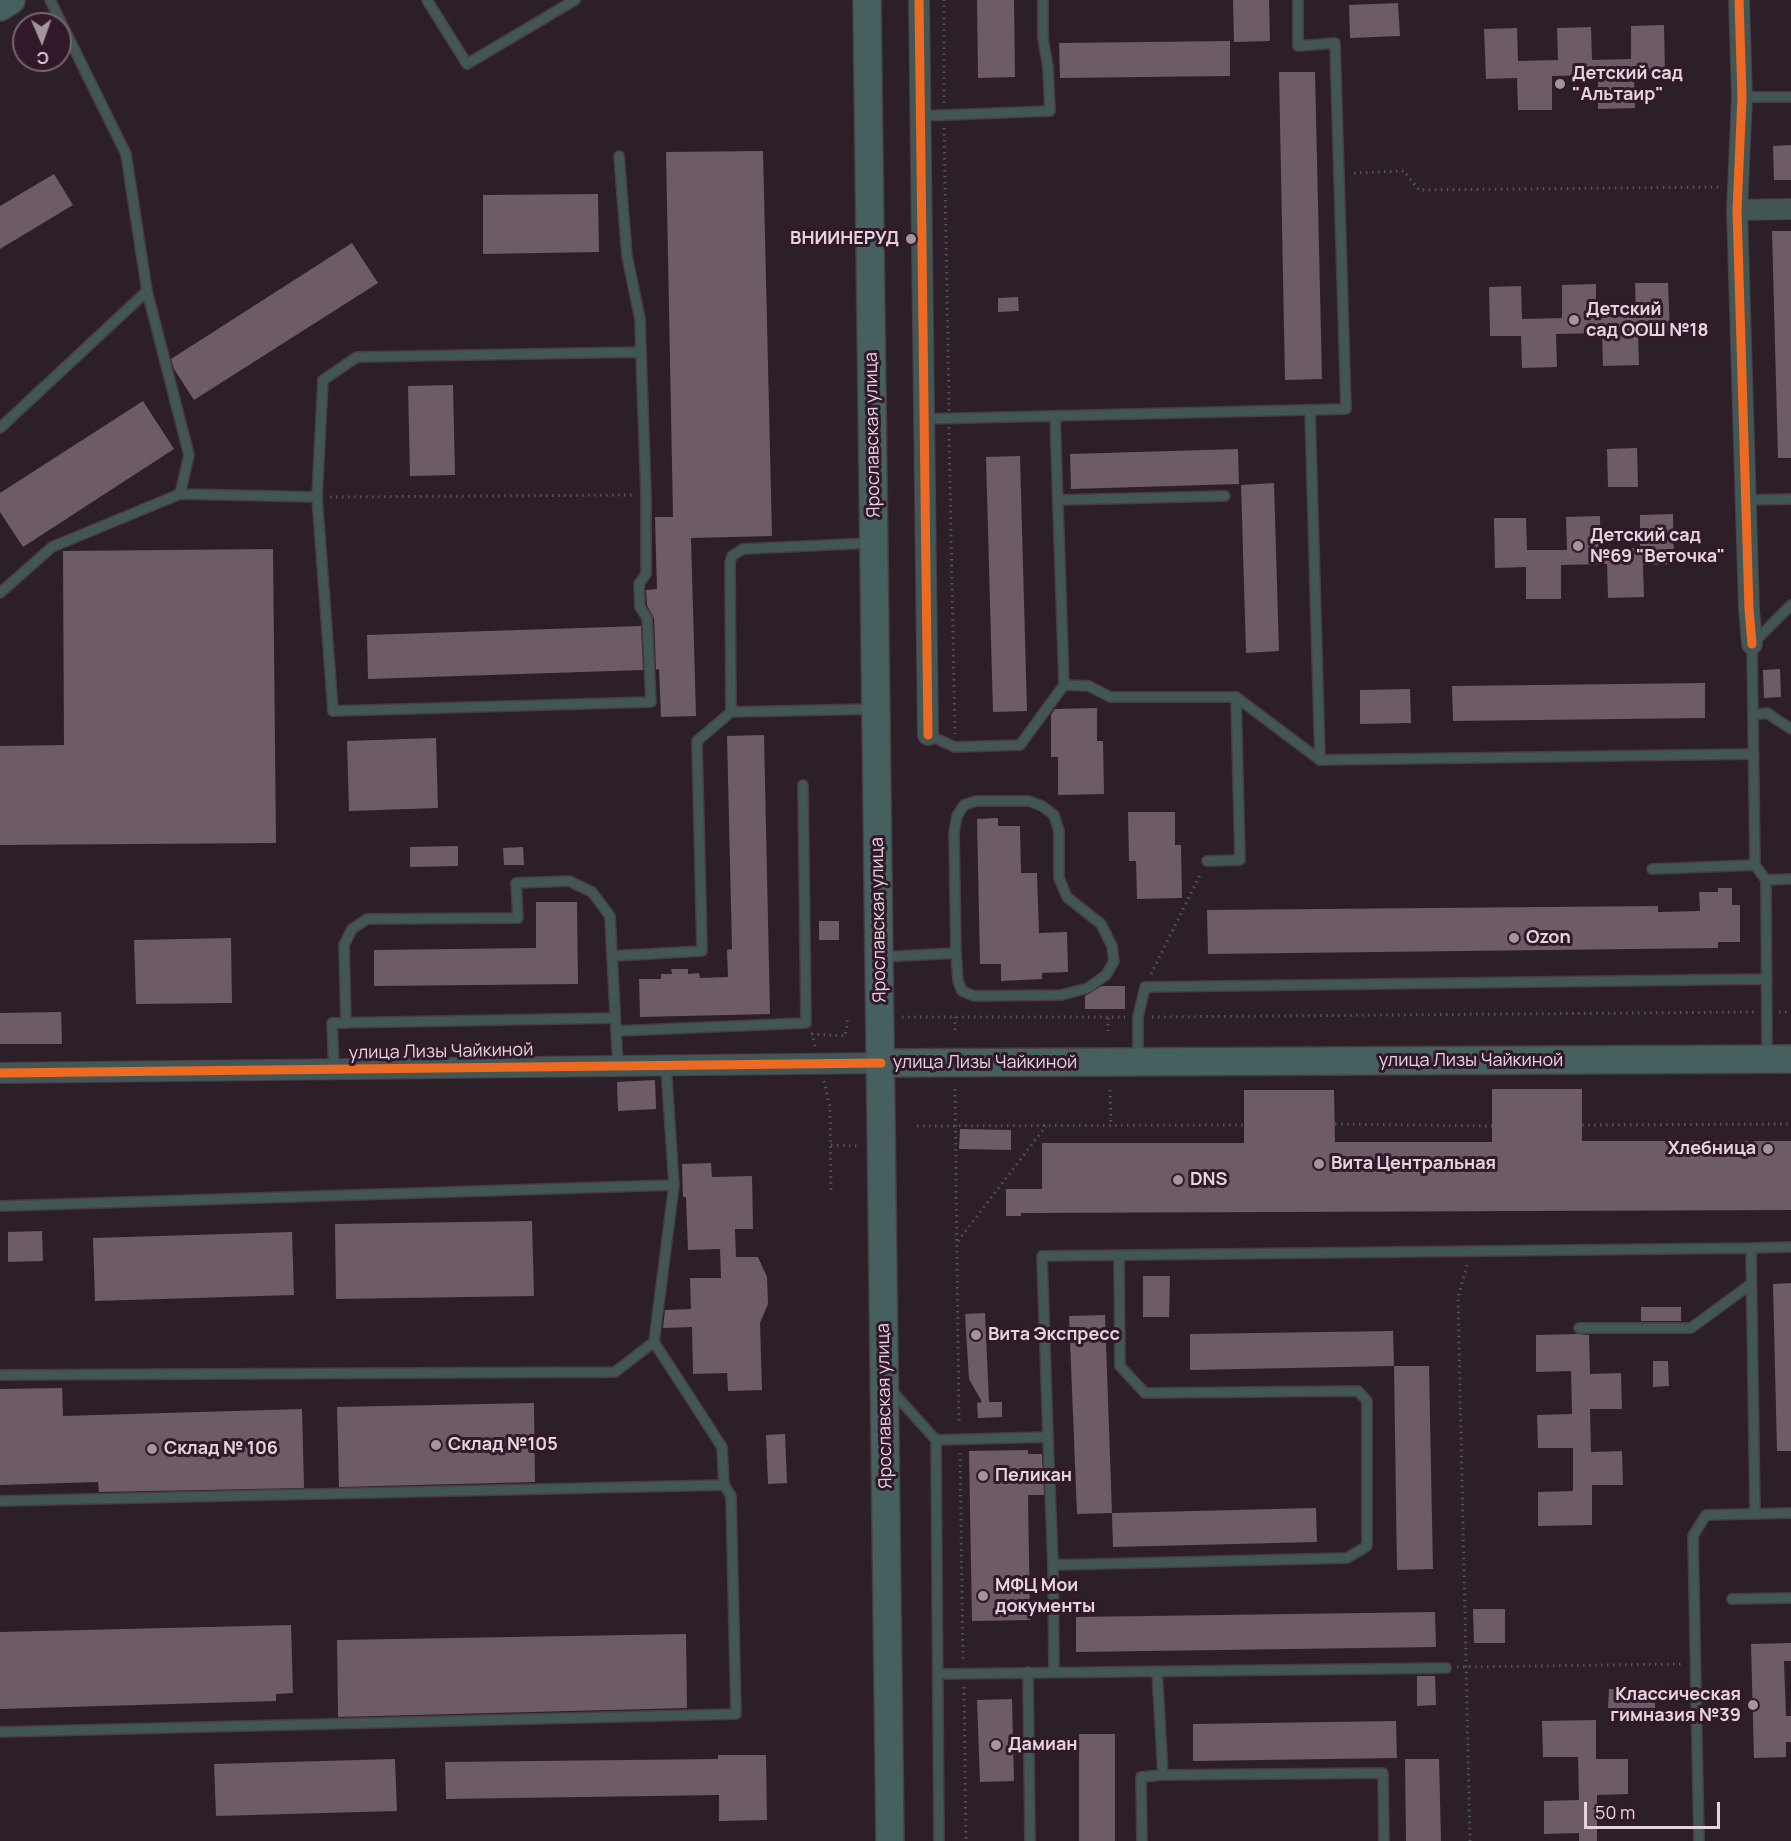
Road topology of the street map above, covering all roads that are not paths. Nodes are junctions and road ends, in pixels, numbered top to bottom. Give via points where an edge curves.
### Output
1 (11, 0) edge
2 (50, 0) edge
3 (427, 0) edge
4 (575, 0) edge
5 (867, 0) edge
6 (919, 0) edge
7 (1043, 0) edge
8 (1299, 0) edge
9 (1739, 0) edge
10 (0, 7) edge
11 (1742, 97) junction
12 (1791, 97) edge
13 (920, 116) junction
14 (620, 156) dead end
15 (1791, 209) edge
16 (1737, 210) junction
17 (147, 291) junction
18 (641, 352) junction
19 (1310, 410) junction
20 (1055, 416) junction
21 (923, 419) junction
22 (0, 428) edge
23 (180, 494) junction
24 (1226, 496) dead end
25 (317, 497) junction
26 (1791, 499) edge
27 (1058, 500) junction
28 (1746, 500) junction
29 (874, 543) junction
30 (0, 593) edge
31 (1791, 605) edge
32 (1752, 644) junction
33 (1064, 685) junction
34 (1236, 697) junction
35 (877, 709) junction
36 (731, 712) junction
37 (1753, 715) junction
38 (1791, 729) edge
39 (928, 735) joint
40 (1754, 754) junction
41 (1320, 760) junction
42 (802, 785) dead end
43 (1207, 861) road end
44 (1755, 865) junction
45 (1652, 869) dead end
46 (1791, 879) edge
47 (1766, 880) junction
48 (956, 953) junction
49 (612, 956) junction
50 (880, 957) junction
51 (1767, 979) junction
52 (615, 1018) junction
53 (346, 1023) junction
54 (616, 1031) junction
55 (1779, 1060) edge
56 (1138, 1062) junction
57 (881, 1064) junction
58 (618, 1066) junction
59 (666, 1066) junction
60 (334, 1070) junction
61 (0, 1073) edge
62 (674, 1185) junction
63 (0, 1206) edge
64 (1791, 1247) edge
65 (1751, 1248) junction
66 (1119, 1255) junction
67 (1751, 1284) junction
68 (1579, 1328) dead end
69 (654, 1342) junction
70 (0, 1375) edge
71 (885, 1384) junction
72 (1048, 1437) junction
73 (936, 1440) junction
74 (724, 1485) junction
75 (0, 1501) edge
76 (1755, 1513) junction
77 (1791, 1513) edge
78 (1053, 1565) junction
79 (1791, 1598) edge
80 (1732, 1599) dead end
81 (1446, 1668) road end
82 (1157, 1671) junction
83 (1028, 1672) junction
84 (1054, 1672) junction
85 (938, 1674) junction
86 (0, 1732) edge
87 (1162, 1776) junction
88 (890, 1841) edge
89 (939, 1841) edge
90 (1030, 1841) edge
91 (1142, 1841) edge
92 (1384, 1841) edge
93 (1699, 1841) edge

1 - 10 main road
2 - 17 lane via 126,154
3 - 4 lane via 467,64
5 - 29 main road, Ярославская улица
6 - 13 street
7 - 13 lane via 1050,111
8 - 19 lane via 1298,46 1335,43 1346,410
9 - 11 street
11 - 12 lane
11 - 16 street
13 - 21 street
14 - 18 lane via 627,256 640,319
15 - 16 street
16 - 28 street
17 - 22 lane
17 - 23 lane via 189,455
18 - 25 lane via 357,357 323,380
18 - 25 lane via 646,574 639,584 640,607 648,618 651,702 333,711
19 - 20 lane
19 - 41 lane
20 - 21 lane
20 - 27 lane
21 - 39 street
23 - 25 lane
23 - 30 lane via 52,547
24 - 27 lane
26 - 28 lane
27 - 33 lane
28 - 32 street
29 - 35 main road, Ярославская улица
29 - 36 lane via 743,549 732,555
31 - 32 lane
32 - 37 lane
33 - 34 lane via 1089,686 1110,697
33 - 39 lane via 1020,745 955,747
34 - 41 lane
34 - 43 lane via 1240,860
35 - 36 lane
35 - 50 main road, Ярославская улица
36 - 49 lane via 697,741 702,951
37 - 38 lane via 1767,713
37 - 40 lane
40 - 41 lane
40 - 44 lane
42 - 54 lane via 806,1023
44 - 45 lane
44 - 47 lane
46 - 47 lane
47 - 51 lane
48 - 48 lane via 962,991 974,996 1061,995 1088,988 1106,975 1114,961 1112,946 1101,924 1066,897 1059,878 1059,831 1054,815 1042,806 1029,801 976,801 964,805 957,816
48 - 50 lane
49 - 52 lane
49 - 53 lane via 610,916 592,892 569,881 516,883 518,918 367,919 352,929 344,945
50 - 57 main road, Ярославская улица
51 - 55 lane via 1767,1012
51 - 56 lane via 1145,987 1137,1017
52 - 53 lane
52 - 54 lane
53 - 60 lane via 332,1023
54 - 58 lane
55 - 56 main road, улица Лизы Чайкиной
56 - 57 main road, улица Лизы Чайкиной
57 - 59 street, улица Лизы Чайкиной
57 - 71 main road, Ярославская улица
58 - 59 street, улица Лизы Чайкиной
58 - 60 street, улица Лизы Чайкиной
59 - 62 lane
60 - 61 street, улица Лизы Чайкиной
62 - 63 lane
62 - 69 lane
64 - 65 lane
65 - 66 lane
65 - 67 lane
66 - 72 lane via 1042,1256
66 - 78 lane via 1120,1366 1145,1393 1358,1391 1367,1401 1368,1546 1347,1558
67 - 68 lane via 1691,1328
67 - 76 lane
69 - 70 lane via 615,1372
69 - 74 lane via 722,1447
71 - 73 lane
71 - 88 main road, Ярославская улица
72 - 73 lane
72 - 78 lane
73 - 85 lane
74 - 75 lane
74 - 86 lane via 731,1497 736,1714
76 - 77 lane
76 - 93 lane via 1706,1515 1693,1536
78 - 84 lane
79 - 80 lane
81 - 82 lane
82 - 84 lane
82 - 87 lane
83 - 84 lane
83 - 85 lane
83 - 90 lane
85 - 89 lane
87 - 91 lane via 1141,1777
87 - 92 lane via 1383,1773

